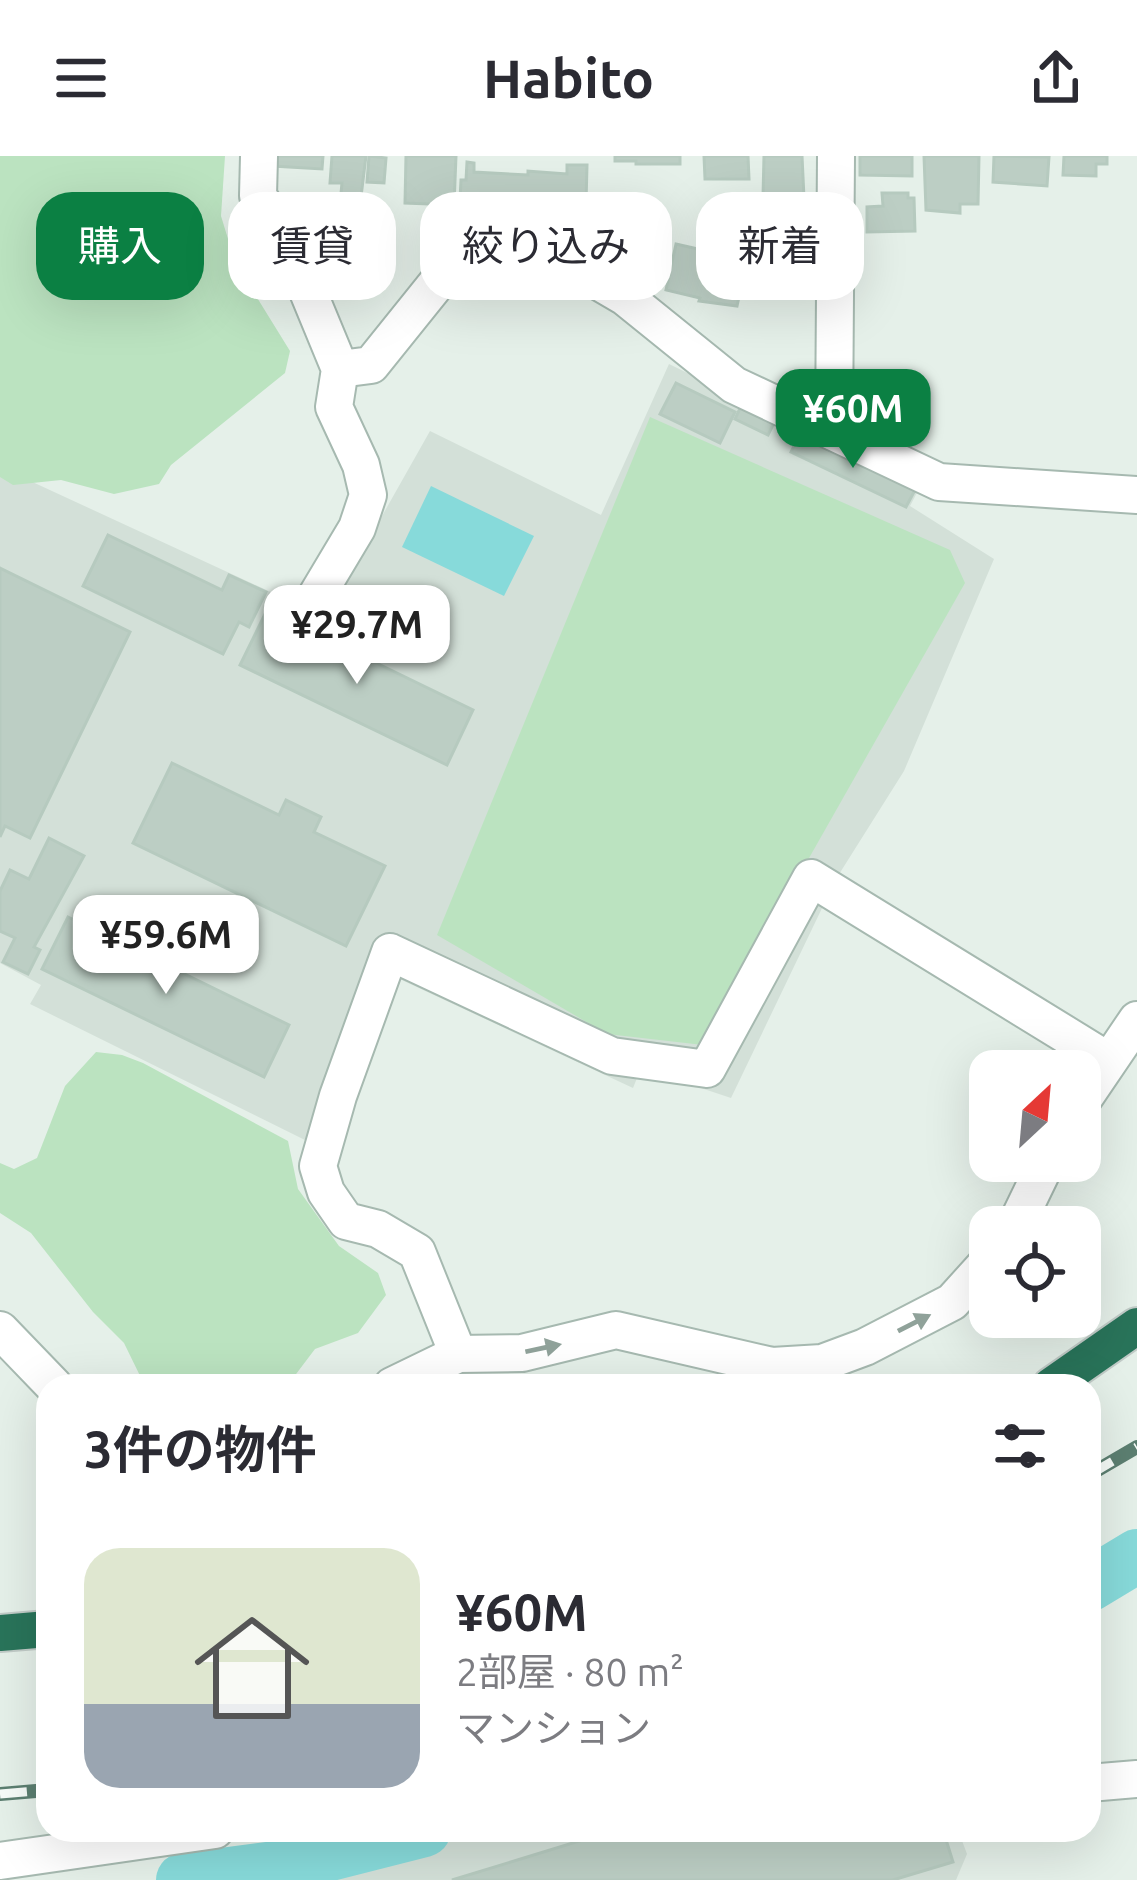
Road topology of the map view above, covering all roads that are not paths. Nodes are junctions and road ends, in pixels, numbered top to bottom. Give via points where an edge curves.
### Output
1 (259, 156) edge
2 (836, 156) edge
3 (340, 369) junction
4 (834, 432) junction
5 (1137, 495) edge
6 (314, 600) dead end
7 (1137, 1020) edge
8 (1107, 1060) junction
9 (1101, 1070) edge
10 (969, 1283) edge
11 (1137, 1326) edge
12 (0, 1330) edge
13 (458, 1354) junction
14 (42, 1374) edge
15 (417, 1374) edge
16 (1068, 1374) edge
17 (36, 1630) edge
18 (0, 1633) edge
19 (1137, 1779) edge
20 (1101, 1782) edge
21 (134, 1842) edge
22 (0, 1862) edge

1 - 3 street via 258,196 285,236
2 - 4 street
3 - 4 street via 371,364 449,268 477,260 584,273 734,385
3 - 6 street via 334,406 368,503
4 - 5 street via 939,482
7 - 8 street
8 - 9 street
8 - 13 street via 811,878 707,1069 612,1056 390,952 318,1166 346,1221 417,1252
13 -> 10 street via 522,1353 616,1330 772,1366 822,1363 952,1302
11 - 16 highway
12 - 14 street
13 - 15 street
17 - 18 highway
19 - 20 street
21 - 22 street

